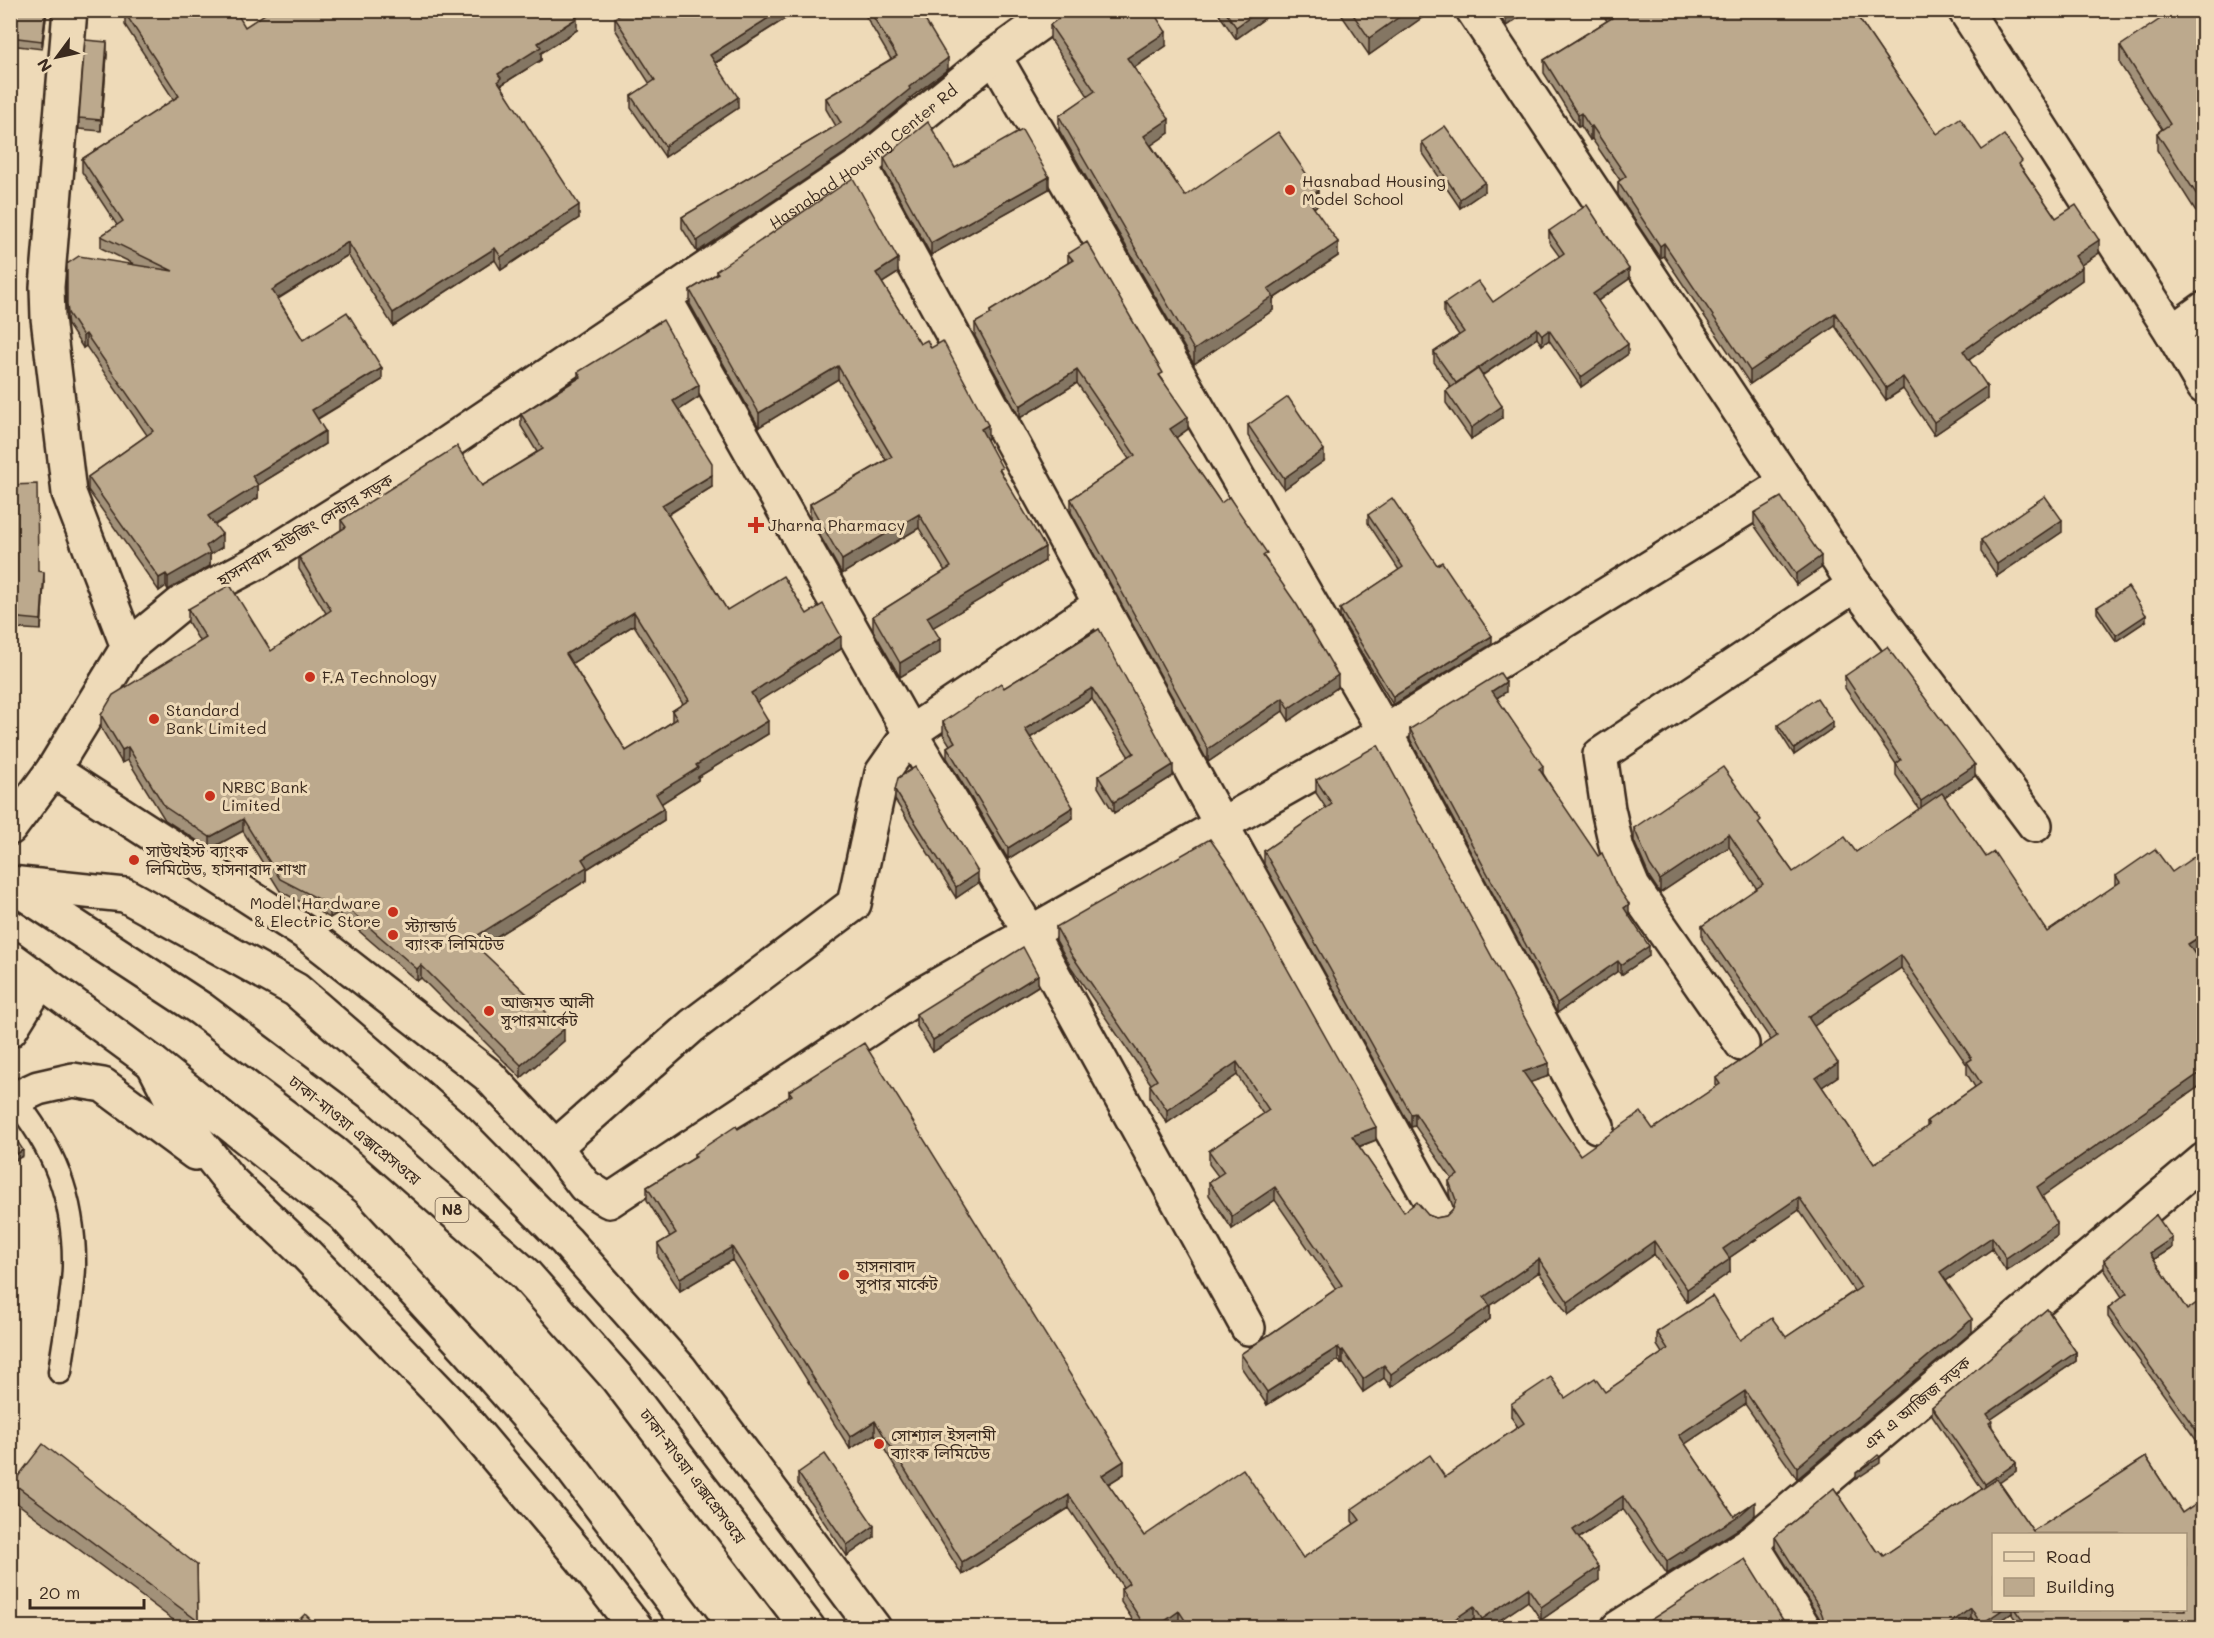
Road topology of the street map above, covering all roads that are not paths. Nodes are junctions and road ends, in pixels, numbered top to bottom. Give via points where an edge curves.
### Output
1 (70, 10) edge
2 (1473, 10) edge
3 (1965, 10) edge
4 (1046, 14) edge
5 (994, 56) junction
6 (860, 165) junction
7 (664, 297) junction
8 (2204, 309) edge
9 (2172, 332) junction
10 (2204, 387) edge
11 (1788, 482) junction
12 (1855, 585) junction
13 (1101, 604) junction
14 (128, 647) junction
15 (1385, 732) junction
16 (910, 733) junction
17 (53, 770) junction
18 (2035, 825) dead end
19 (1222, 826) junction
20 (10, 828) edge
21 (10, 884) edge
22 (1031, 934) junction
23 (10, 958) edge
24 (40, 981) junction
25 (10, 1030) edge
26 (1742, 1044) dead end
27 (153, 1063) junction
28 (12, 1098) edge
29 (1597, 1126) dead end
30 (555, 1147) junction
31 (2204, 1160) edge
32 (231, 1182) junction
33 (1437, 1212) dead end
34 (1248, 1328) dead end
35 (60, 1372) dead end
36 (1751, 1543) junction
37 (636, 1628) edge
38 (693, 1628) edge
39 (808, 1628) edge
40 (874, 1628) edge
41 (1618, 1628) edge
42 (1804, 1628) edge

1 - 14 main road via 47,286 48,318 69,493
2 - 11 main road
3 - 9 main road
4 - 5 main road, Hasnabad Housing Center Rd
5 - 6 main road, Hasnabad Housing Center Rd
5 - 15 main road
6 - 7 main road, Hasnabad Housing Center Rd
6 - 13 main road
7 - 14 main road, হাসনাবাদ হাউজিং সেন্টার সড়ক via 434,452 258,562 184,601
7 - 16 main road
8 - 9 main road
9 - 10 main road
11 - 12 main road
11 - 15 main road
12 - 18 main road
12 - 26 main road via 1600,755 1617,849 1633,887
13 - 16 main road
13 - 19 main road
14 - 17 main road, হাসনাবাদ হাউজিং সেন্টার সড়ক
15 - 19 main road
15 - 29 main road
16 - 22 main road
16 - 30 main road via 882,773 854,904 692,1026
17 - 20 main road, হাসনাবাদ হাউজিং সেন্টার সড়ক
17 - 30 main road via 307,934 488,1075
19 - 22 main road
19 - 33 main road
21 - 39 main road, ঢাকা-মাওয়া এক্সপ্রেসওয়ে / N8 via 201,1009 346,1119 525,1274 617,1378
21 - 40 main road via 125,895 296,990 458,1131 566,1240 680,1369
22 - 30 main road via 917,997 609,1201 585,1186
22 - 34 main road
23 - 24 main road
24 - 25 main road
24 - 27 main road
27 - 32 main road via 176,1108
27 - 38 main road via 344,1215 561,1454
28 - 32 main road via 73,1080 103,1085
28 - 35 lane via 29,1118 62,1177 71,1213 74,1268
31 - 36 main road, এম এ আজিজ সড়ক
32 - 37 main road via 455,1408
36 - 41 main road, এম এ আজিজ সড়ক
36 - 42 main road

